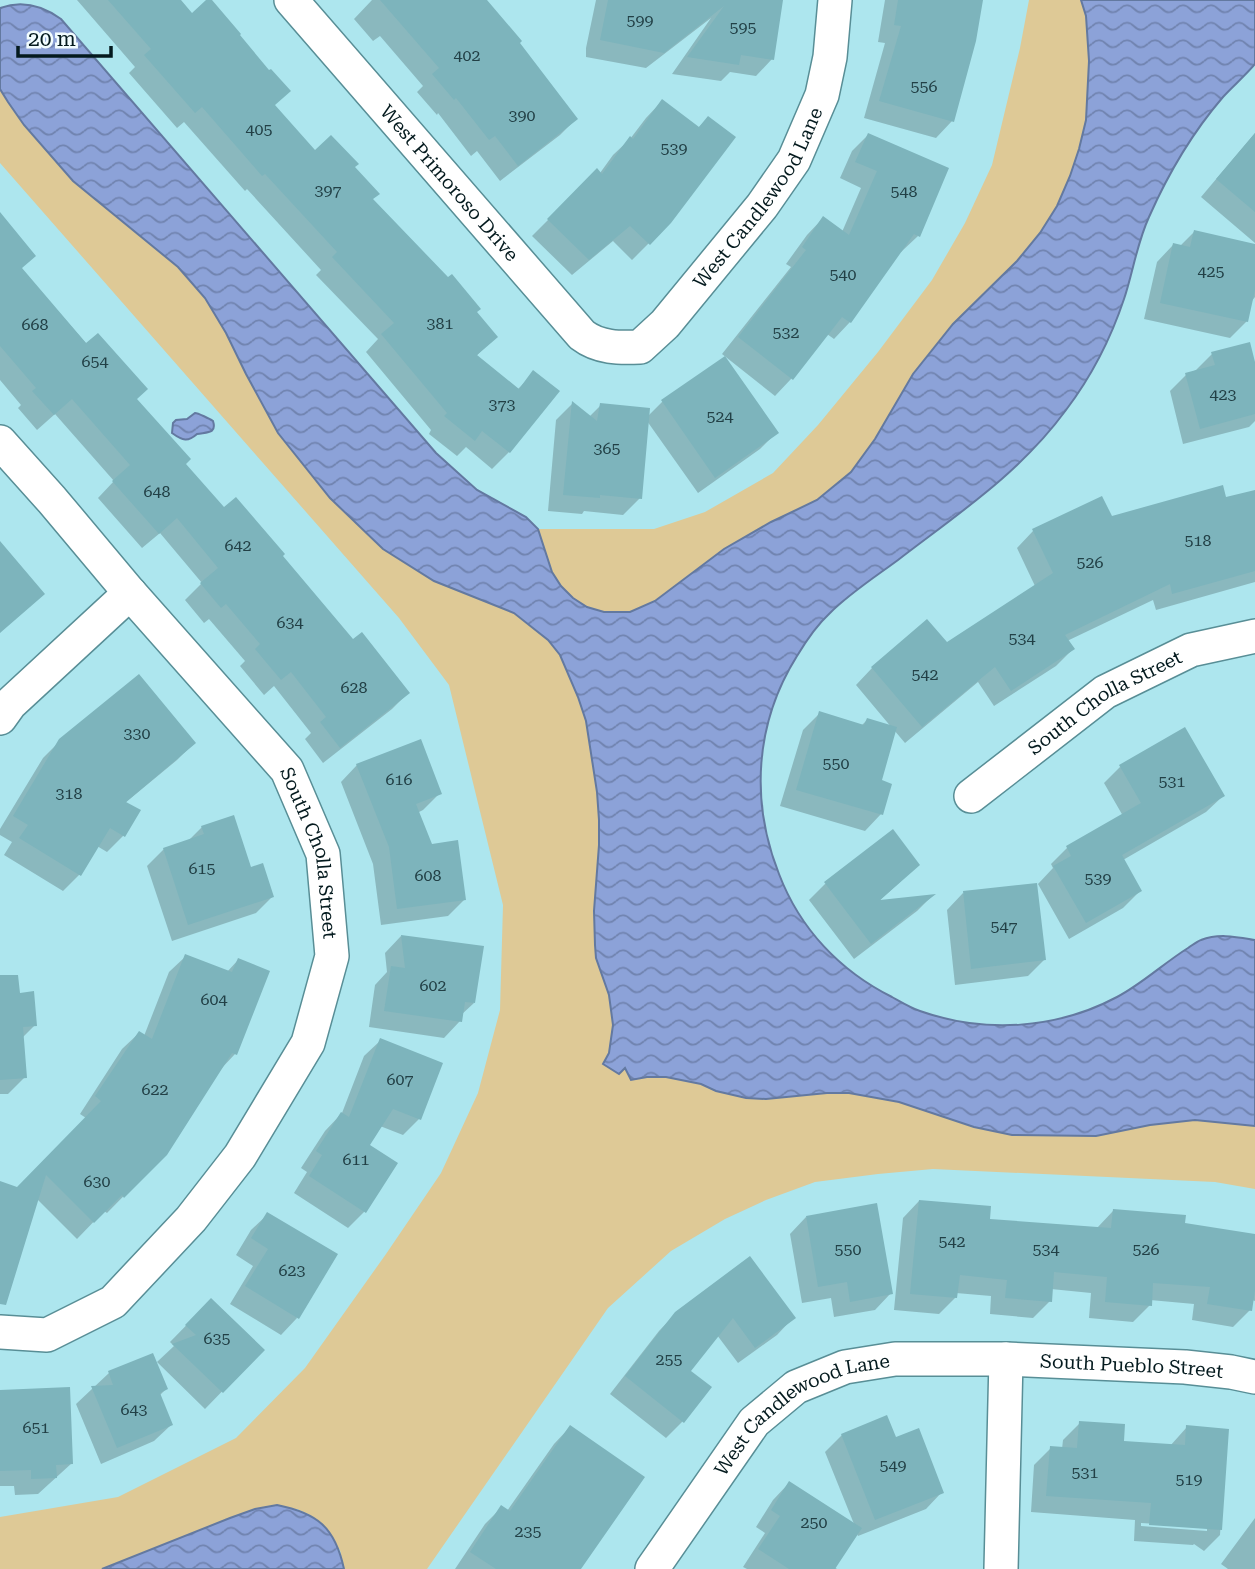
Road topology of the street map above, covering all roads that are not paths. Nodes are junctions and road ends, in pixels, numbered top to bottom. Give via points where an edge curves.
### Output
1 (291, 0) edge
2 (835, 0) edge
3 (616, 349) joint
4 (0, 442) edge
5 (130, 593) junction
6 (1255, 636) edge
7 (0, 719) edge
8 (971, 796) dead end
9 (0, 1332) edge
10 (1006, 1360) junction
11 (1255, 1377) edge
12 (652, 1569) edge
13 (1001, 1569) edge

1 - 3 street, West Primoroso Drive via 582,335
2 - 3 street, West Candlewood Lane via 822,95 794,160 665,324 640,347
4 - 5 street, South Cholla Street
5 - 7 street via 10,704
5 - 9 street, South Cholla Street via 287,770 323,854 332,956 308,1043 240,1156 191,1219 113,1302 47,1335
6 - 8 street, South Cholla Street via 1191,650 1105,692
10 - 11 street, South Pueblo Street via 1185,1367
10 - 12 street, West Candlewood Lane via 895,1359 845,1367 796,1387 754,1422
10 - 13 street

